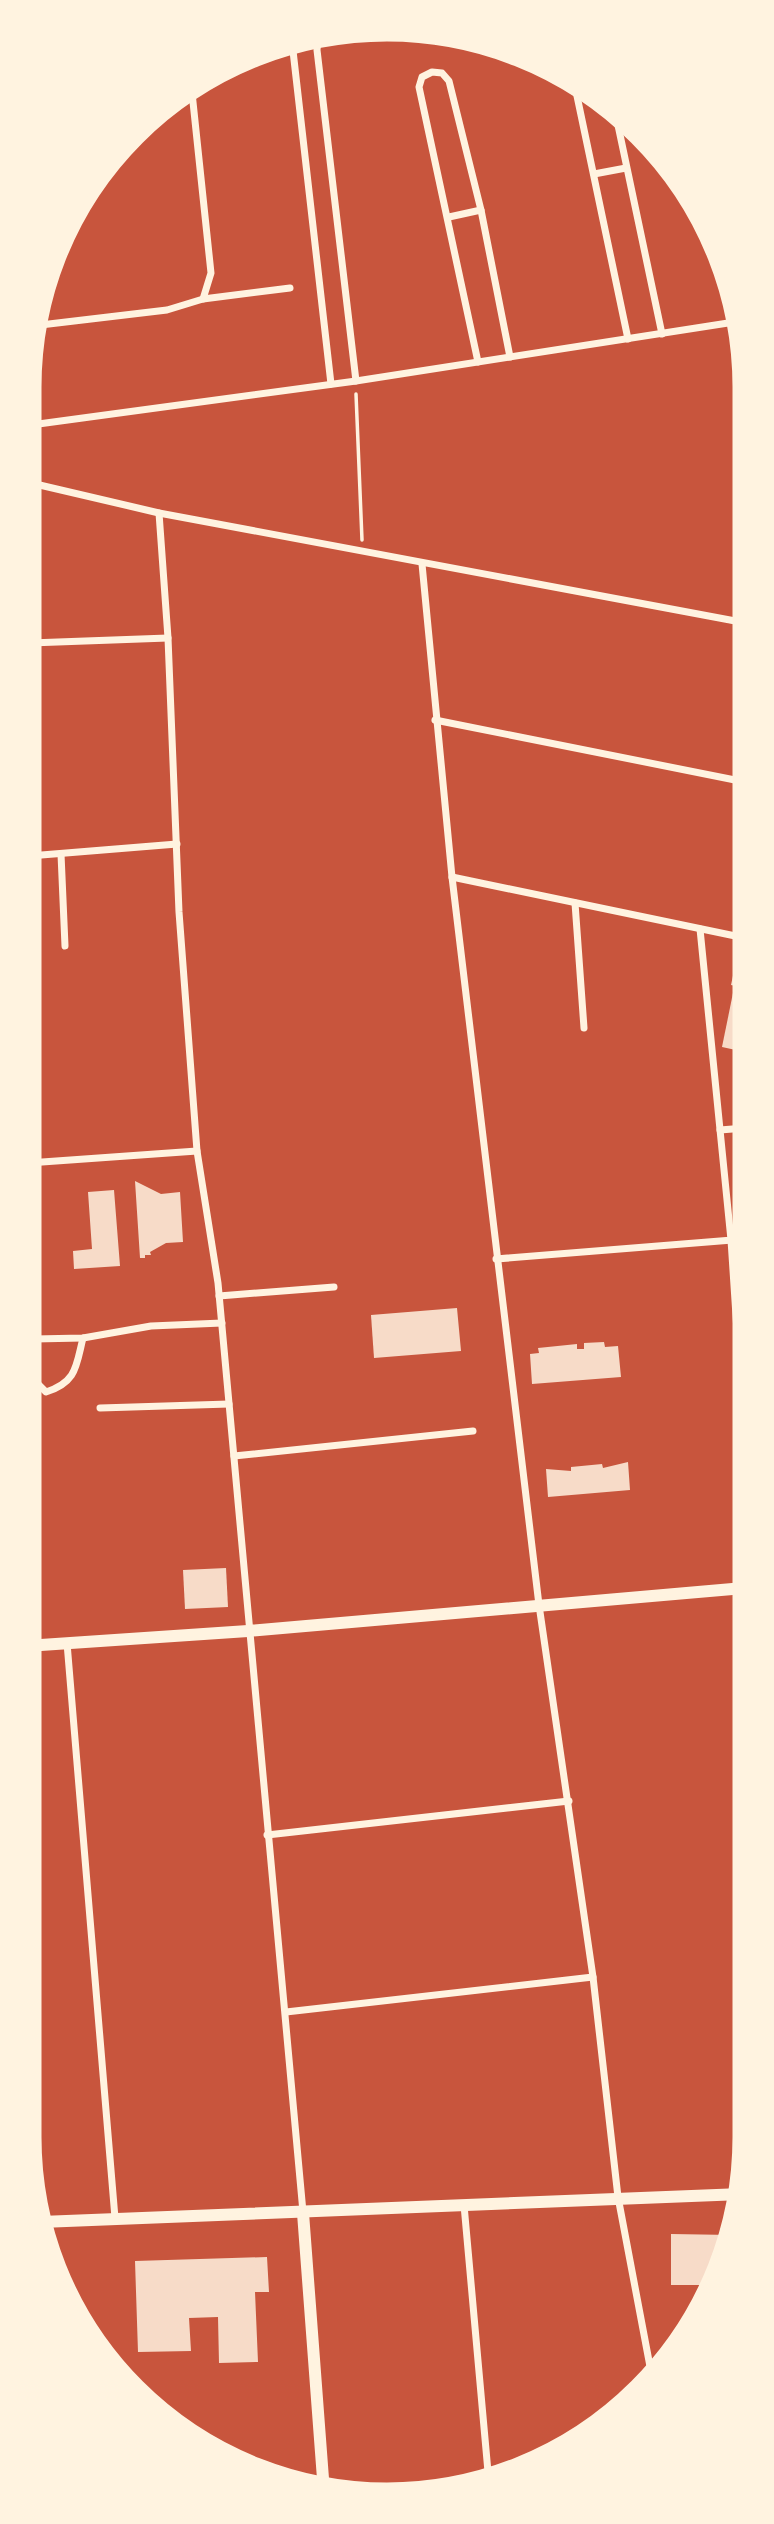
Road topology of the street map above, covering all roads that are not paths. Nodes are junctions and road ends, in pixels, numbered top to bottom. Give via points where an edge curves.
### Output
1 (318, 43) edge
2 (293, 50) edge
3 (576, 93) edge
4 (192, 96) edge
5 (617, 124) edge
6 (626, 168) junction
7 (594, 174) junction
8 (481, 210) junction
9 (449, 217) junction
10 (290, 288) dead end
11 (203, 299) junction
12 (731, 323) edge
13 (42, 325) edge
14 (662, 334) junction
15 (628, 339) junction
16 (509, 357) junction
17 (478, 362) junction
18 (356, 381) junction
19 (331, 384) junction
20 (37, 424) edge
21 (37, 484) edge
22 (159, 513) junction
23 (422, 564) junction
24 (737, 621) edge
25 (168, 638) junction
26 (37, 643) edge
27 (435, 720) junction
28 (737, 780) edge
29 (177, 844) junction
30 (61, 854) junction
31 (37, 856) edge
32 (452, 877) junction
33 (575, 903) junction
34 (700, 929) junction
35 (737, 936) edge
36 (65, 946) dead end
37 (584, 1028) dead end
38 (737, 1129) edge
39 (720, 1130) junction
40 (197, 1151) junction
41 (37, 1162) edge
42 (731, 1240) junction
43 (737, 1240) edge
44 (496, 1259) junction
45 (334, 1287) dead end
46 (219, 1296) junction
47 (222, 1323) junction
48 (737, 1331) edge
49 (83, 1338) junction
50 (37, 1339) edge
51 (37, 1383) edge
52 (229, 1404) junction
53 (100, 1408) dead end
54 (473, 1431) dead end
55 (234, 1456) junction
56 (737, 1589) edge
57 (539, 1605) junction
58 (248, 1631) junction
59 (67, 1643) junction
60 (37, 1645) edge
61 (569, 1801) junction
62 (267, 1835) junction
63 (593, 1977) junction
64 (286, 2012) junction
65 (732, 2194) edge
66 (618, 2197) junction
67 (464, 2204) junction
68 (303, 2213) junction
69 (115, 2218) junction
70 (47, 2222) edge
71 (650, 2368) edge
72 (488, 2472) edge
73 (323, 2482) edge

1 - 18 street
2 - 19 street
3 - 7 street
4 - 11 street via 211,273
5 - 6 street
6 - 7 street
6 - 14 street
7 - 15 street
8 - 9 street
8 - 9 street via 449,81 442,73 432,72 422,77 419,88
8 - 16 street
9 - 17 street
10 - 11 street
11 - 13 street via 167,310
12 - 14 street
14 - 15 street
15 - 16 street
16 - 17 street
17 - 18 street
18 - 19 street
19 - 20 street
21 - 22 street
22 - 23 street
22 - 25 street
23 - 24 street
23 - 27 street
25 - 26 street
25 - 29 street
27 - 28 street
27 - 32 street
29 - 30 street
29 - 40 street
30 - 31 street
30 - 36 street
32 - 33 street
32 - 44 street
33 - 34 street
33 - 37 street
34 - 35 street
34 - 39 street
38 - 39 street
39 - 42 street
40 - 41 street
40 - 46 street
42 - 43 street
42 - 44 street
42 - 48 street
44 - 57 street
45 - 46 street
46 - 47 street
47 - 49 street via 151,1326
47 - 52 street
49 - 50 street
49 - 51 street via 73,1376 62,1387 46,1392
52 - 53 street
52 - 55 street
54 - 55 street
55 - 58 street
56 - 57 street
57 - 58 street
57 - 61 street
58 - 59 street
58 - 62 street
59 - 60 street
59 - 69 street
61 - 62 street
61 - 63 street
62 - 64 street
63 - 64 street
63 - 66 street
64 - 68 street
65 - 66 street
66 - 67 street
66 - 71 street
67 - 68 street
67 - 72 street
68 - 69 street
68 - 73 street
69 - 70 street

